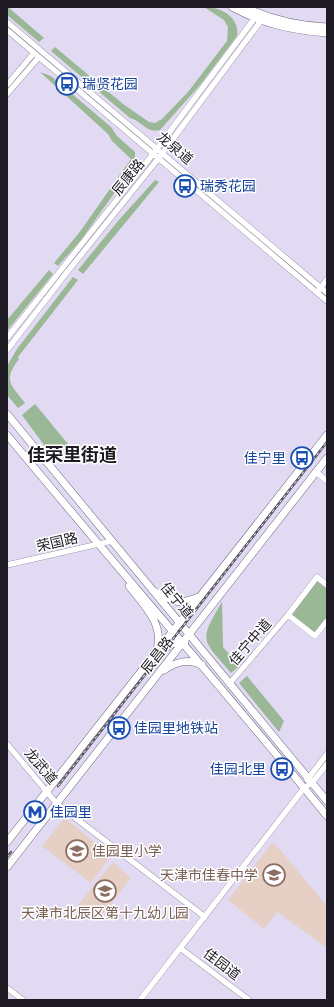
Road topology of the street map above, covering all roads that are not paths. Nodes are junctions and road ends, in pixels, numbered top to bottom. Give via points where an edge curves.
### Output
1 (232, 7) edge
2 (244, 7) edge
3 (260, 17) junction
4 (7, 22) edge
5 (327, 27) edge
6 (7, 30) edge
7 (327, 33) edge
8 (34, 53) junction
9 (40, 57) junction
10 (7, 85) edge
11 (7, 94) edge
12 (157, 148) junction
13 (162, 153) junction
14 (153, 154) junction
15 (158, 159) junction
16 (327, 279) edge
17 (319, 290) junction
18 (327, 293) edge
19 (327, 301) edge
20 (7, 338) edge
21 (7, 350) edge
22 (7, 414) edge
23 (7, 435) edge
24 (327, 435) edge
25 (34, 449) junction
26 (25, 457) junction
27 (327, 458) edge
28 (316, 472) junction
29 (327, 481) edge
30 (112, 541) junction
31 (98, 545) junction
32 (114, 563) junction
33 (7, 565) edge
34 (327, 585) edge
35 (153, 591) junction
36 (203, 595) junction
37 (288, 615) junction
38 (327, 621) edge
39 (180, 624) junction
40 (174, 631) junction
41 (189, 634) junction
42 (183, 642) junction
43 (154, 658) junction
44 (208, 658) junction
45 (206, 668) junction
46 (158, 674) junction
47 (229, 684) junction
48 (7, 744) edge
49 (327, 754) edge
50 (327, 764) edge
51 (310, 781) junction
52 (304, 788) junction
53 (46, 791) junction
54 (327, 801) edge
55 (57, 804) junction
56 (327, 816) edge
57 (7, 842) edge
58 (7, 868) edge
59 (205, 917) junction
60 (180, 948) junction
61 (7, 988) edge
62 (23, 1000) edge
63 (140, 1000) edge
64 (250, 1000) edge

1 - 3 main road
2 - 3 main road
3 - 5 main road via 313,27
3 - 7 main road via 310,32
3 - 12 street, 辰康路
3 - 13 street, 辰康路
4 - 12 street, 龙泉道
6 - 8 street, 龙泉道
8 - 9 street, 龙泉道
8 - 10 street
9 - 11 street
9 - 14 street, 龙泉道
12 - 13 street, 龙泉道
12 - 14 street, 辰康路
13 - 15 street, 辰康路
13 - 17 street, 龙泉道
14 - 15 street, 龙泉道
14 - 20 street, 辰康路
15 - 17 street, 龙泉道
15 - 21 street, 辰康路
16 - 17 street
17 - 18 street, 龙泉道
17 - 19 street, 龙泉道
22 - 25 main road, 佳宁道
23 - 26 main road, 佳宁道
24 - 36 main road, 辰昌路
25 - 26 street
25 - 30 main road, 佳宁道
26 - 31 main road, 佳宁道
27 - 28 main road, 辰昌路
28 - 29 street
28 - 41 main road, 辰昌路
30 - 31 street, 荣国路
30 - 35 main road, 佳宁道
31 - 32 main road, 佳宁道
31 - 33 street, 荣国路
32 - 40 main road, 佳宁道
32 - 43 main road via 158,627 159,638
34 - 37 street, 佳宁中道 via 317,577
35 - 36 main road via 177,602 187,602
35 - 39 main road, 佳宁道
36 - 39 main road, 辰昌路
37 - 38 street, 佳宁中道 via 315,636
37 - 47 street, 佳宁中道
39 - 40 main road, 辰昌路
39 - 41 main road, 佳宁道
40 - 42 main road, 佳宁道
40 - 43 main road, 辰昌路
41 - 42 main road, 辰昌路
41 - 44 main road, 佳宁道
42 - 43 main road via 171,644
42 - 44 main road via 194,646
42 - 45 main road, 佳宁道
42 - 46 main road, 辰昌路
43 - 53 main road, 辰昌路
44 - 47 main road, 佳宁道
45 - 46 main road via 198,663 186,661 172,665
45 - 52 main road, 佳宁道
46 - 55 main road, 辰昌路
47 - 51 main road, 佳宁道
48 - 53 street, 龙武道
49 - 51 street
50 - 51 street
51 - 52 street
51 - 54 main road, 佳宁道
52 - 56 main road, 佳宁道
52 - 59 street
53 - 55 street, 龙武道
53 - 57 main road, 辰昌路
55 - 58 main road, 辰昌路
55 - 59 street, 龙武道
59 - 60 street
60 - 63 street
60 - 64 street, 佳园道
61 - 62 street

